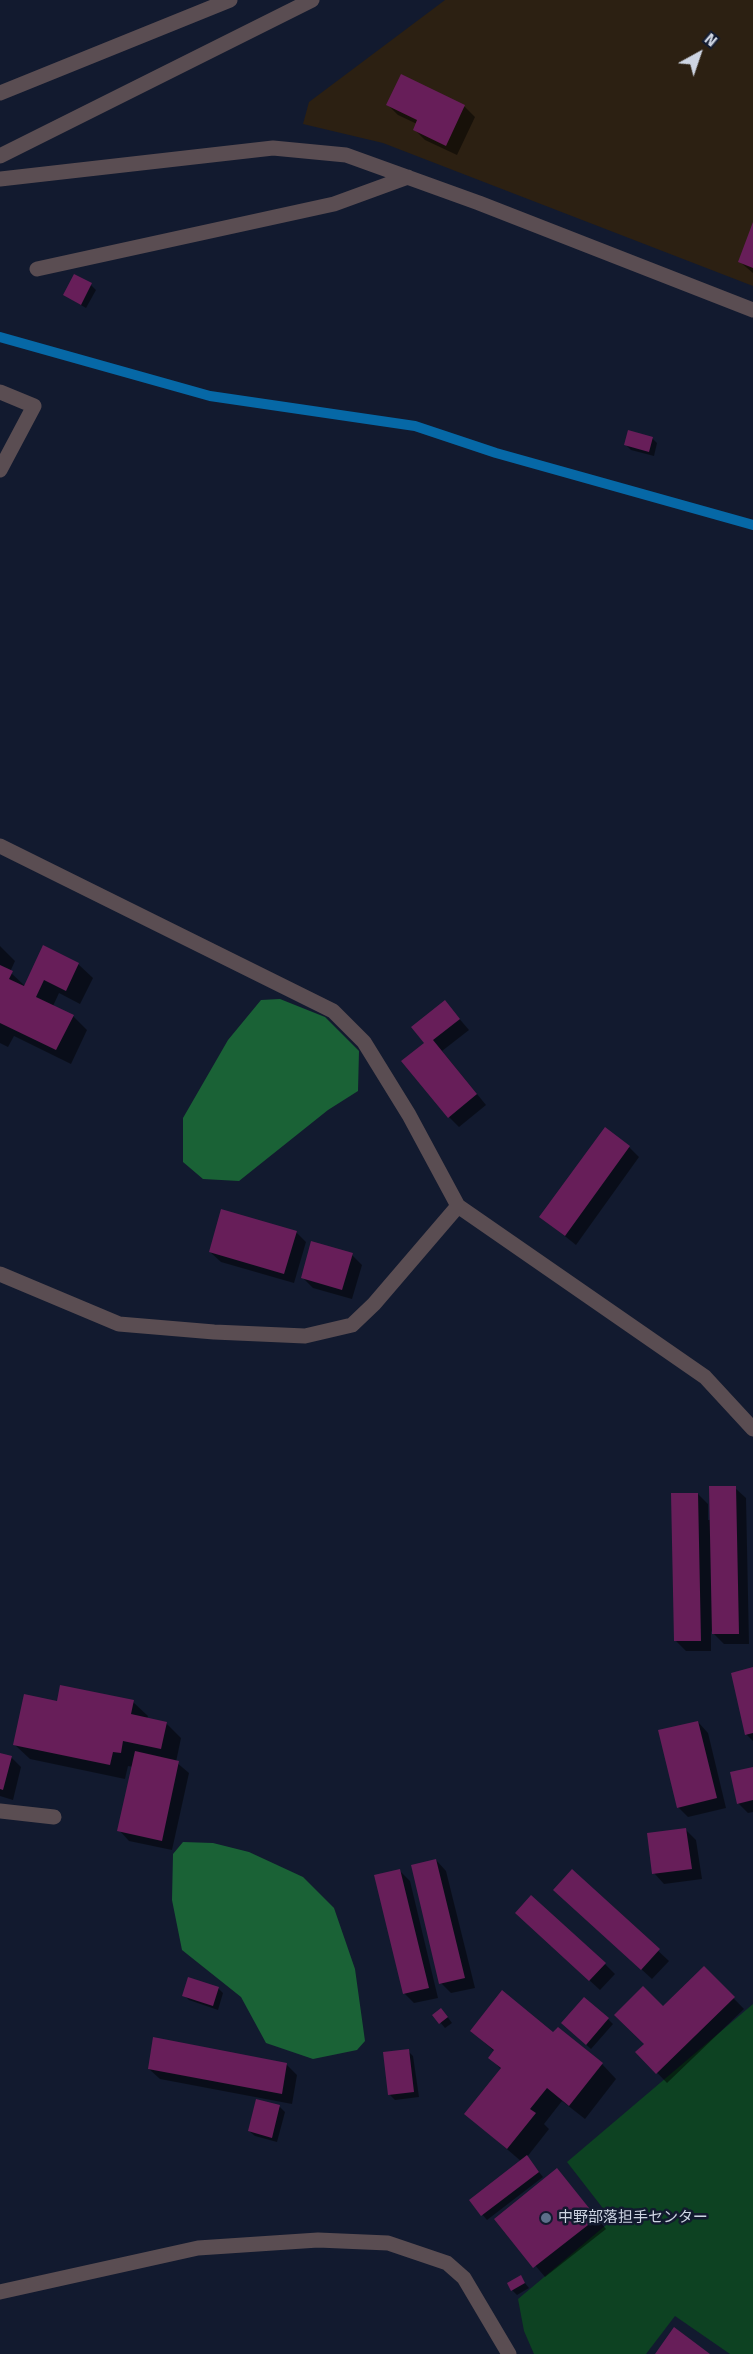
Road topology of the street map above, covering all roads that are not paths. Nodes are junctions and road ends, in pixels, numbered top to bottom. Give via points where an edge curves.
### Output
1 (230, 0) edge
2 (312, 0) edge
3 (0, 93) edge
4 (0, 156) edge
5 (408, 177) junction
6 (0, 179) edge
7 (37, 269) dead end
8 (753, 310) edge
9 (0, 392) edge
10 (0, 470) edge
11 (0, 846) edge
12 (458, 1206) junction
13 (0, 1274) edge
14 (753, 1429) edge
15 (0, 1811) edge
16 (54, 1817) dead end
17 (0, 2292) edge
18 (509, 2354) edge

1 - 3 street
2 - 4 street
5 - 6 street via 346,155 273,148
5 - 7 street via 334,204
5 - 8 street
9 - 10 street via 34,406
11 - 12 street via 333,1011 364,1042
12 - 13 street via 352,1325 305,1336 119,1324
12 - 14 street via 705,1377
15 - 16 street
17 - 18 street via 198,2248 318,2240 388,2243 447,2263 464,2278

